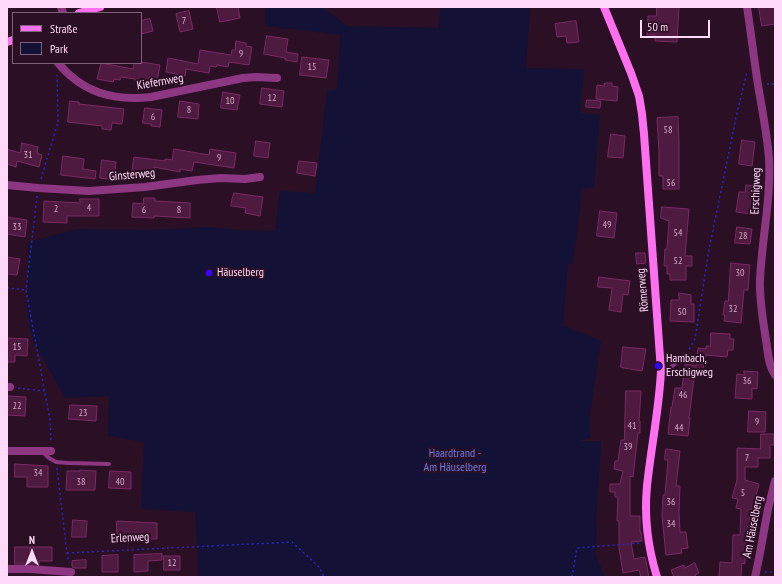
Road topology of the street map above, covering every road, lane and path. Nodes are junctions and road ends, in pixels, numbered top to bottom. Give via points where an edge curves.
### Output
1 (100, 7) edge
2 (604, 7) edge
3 (747, 7) edge
4 (82, 12) edge
5 (755, 63) junction
6 (57, 67) edge
7 (277, 78) dead end
8 (260, 177) dead end
9 (7, 185) edge
10 (38, 188) junction
11 (7, 288) edge
12 (26, 290) junction
13 (686, 354) joint
14 (775, 375) edge
15 (661, 376) junction
16 (9, 387) edge
17 (44, 391) junction
18 (7, 451) edge
19 (42, 451) junction
20 (52, 451) joint
21 (56, 462) junction
22 (108, 464) dead end
23 (775, 481) edge
24 (649, 543) junction
25 (67, 553) junction
26 (7, 569) edge
27 (71, 572) joint
28 (324, 577) edge
29 (572, 577) edge
30 (657, 577) edge
31 (754, 577) edge

1 - 4 street
2 - 15 street, Römerweg via 631,73 642,114
3 - 5 street, Erschigweg
5 - 13 path via 746,75 709,249 696,339
5 - 14 street, Erschigweg via 769,171 760,295 769,360
6 - 7 street, Kiefernweg via 92,90 108,96 137,99 243,78
6 - 10 path via 58,122
8 - 10 street, Ginsterweg via 197,180 120,189
9 - 10 street, Ginsterweg
10 - 12 path
11 - 12 path
12 - 17 path
13 - 15 lane
15 - 24 street, Römerweg via 647,487
16 - 17 path
17 - 20 path via 50,420
18 - 19 street
19 - 20 street
19 - 21 lane
21 - 22 lane
21 - 25 path
23 - 31 street, Am Häuselberg
24 - 29 path via 578,548
24 - 30 street, Römerweg
25 - 27 path
25 - 28 path, Erlenweg via 292,542 319,566
26 - 27 street

